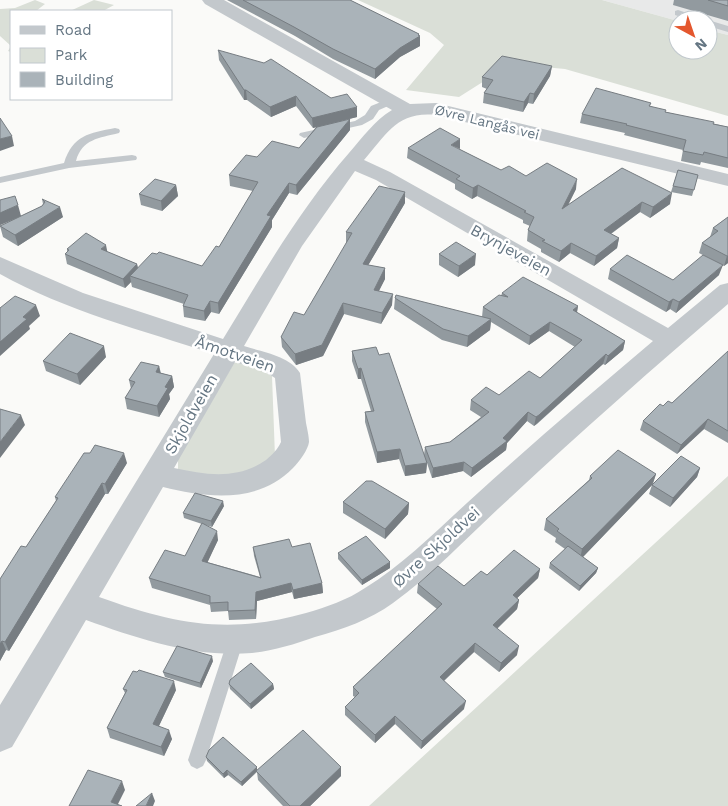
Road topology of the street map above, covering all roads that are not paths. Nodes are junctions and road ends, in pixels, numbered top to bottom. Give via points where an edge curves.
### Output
1 (211, 0) edge
2 (398, 106) junction
3 (115, 130) dead end
4 (304, 135) dead end
5 (132, 158) dead end
6 (352, 162) junction
7 (69, 166) junction
8 (0, 180) edge
9 (728, 180) edge
10 (0, 264) edge
11 (728, 291) edge
12 (670, 340) junction
13 (227, 351) junction
14 (156, 474) junction
15 (80, 604) junction
16 (236, 639) junction
17 (0, 736) edge
18 (197, 760) dead end

1 - 2 street
2 - 4 lane via 375,108 369,117 358,123
2 - 6 street, Skjoldveien
2 - 9 street, Øvre Langås vei via 436,109
3 - 7 lane via 90,137 77,145
5 - 7 lane
6 - 12 street, Brynjeveien via 383,176
6 - 13 street, Skjoldveien via 310,216
7 - 8 lane
10 - 13 street, Åmotveien via 75,299
11 - 12 street, Øvre Skjoldvei
12 - 16 street, Øvre Skjoldvei via 381,595 322,622 270,636
13 - 14 street, Skjoldveien
13 - 14 street, Åmotveien via 273,365 287,373 295,442 292,451 282,463 264,475 232,486 196,485
14 - 15 street, Skjoldveien
15 - 16 street, Øvre Skjoldvei via 126,622 165,631
15 - 17 street, Skjoldveien
16 - 18 lane

